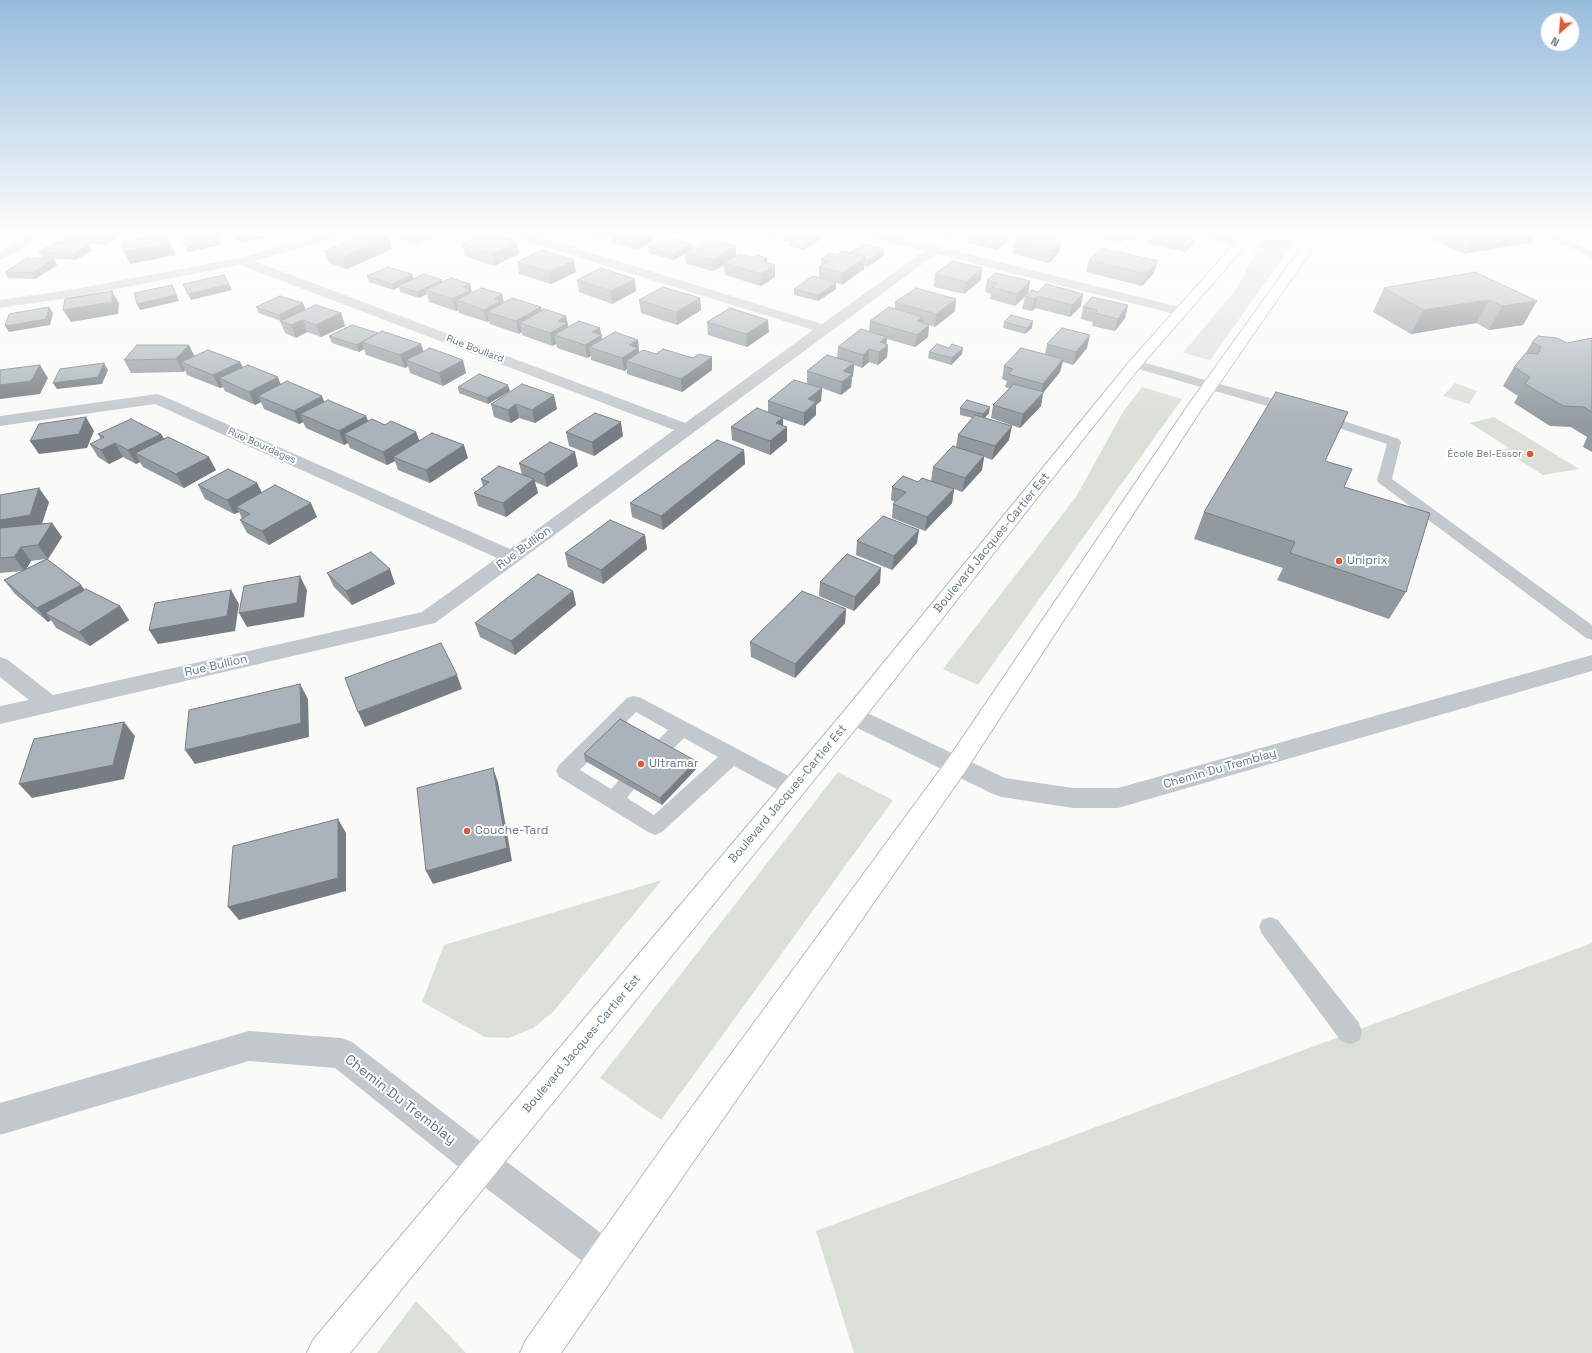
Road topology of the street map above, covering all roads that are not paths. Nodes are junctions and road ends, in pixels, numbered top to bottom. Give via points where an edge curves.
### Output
1 (40, 298) edge
2 (339, 298) edge
3 (724, 298) edge
4 (866, 298) edge
5 (1126, 298) edge
6 (1194, 298) edge
7 (1272, 298) edge
8 (0, 304) edge
9 (1182, 312) junction
10 (823, 329) junction
11 (1135, 364) junction
12 (1211, 385) junction
13 (0, 421) edge
14 (686, 429) junction
15 (511, 557) junction
16 (1592, 634) edge
17 (1592, 663) edge
18 (0, 665) edge
19 (50, 704) junction
20 (0, 715) edge
21 (853, 716) junction
22 (682, 729) junction
23 (662, 748) edge
24 (732, 756) junction
25 (956, 766) junction
26 (627, 785) edge
27 (793, 788) junction
28 (612, 800) junction
29 (1270, 927) dead end
30 (1350, 1032) dead end
31 (0, 1119) edge
32 (482, 1164) junction
33 (606, 1258) junction
34 (326, 1353) edge
35 (539, 1353) edge

1 - 8 street
2 - 14 street, Rue Boullard
3 - 10 street
4 - 10 street, Rue Bullion
5 - 9 street
6 - 9 main road, Boulevard Jacques-Cartier Est
7 - 12 main road
9 - 11 main road, Boulevard Jacques-Cartier Est
10 - 14 street, Rue Bullion
11 - 12 lane
11 - 21 main road, Boulevard Jacques-Cartier Est
12 - 16 lane via 1394,442 1384,480
12 - 25 main road
13 - 15 street, Rue Bourdages via 157,399
14 - 15 street, Rue Bullion
15 - 19 street, Rue Bullion via 428,618
17 - 25 street, Chemin Du Tremblay via 1118,798 1073,798 1002,787
18 - 19 street
19 - 20 street, Rue Bullion
21 - 25 street, Chemin Du Tremblay
21 - 27 main road, Boulevard Jacques-Cartier Est
22 - 23 lane
22 - 24 lane
22 - 28 lane via 634,703 566,771
24 - 27 lane
24 - 28 lane via 654,826
25 - 33 main road
26 - 28 lane
27 - 32 main road, Boulevard Jacques-Cartier Est
29 - 30 lane
31 - 32 street, Chemin Du Tremblay via 249,1046 341,1053
32 - 33 street, Chemin Du Tremblay
32 - 34 main road, Boulevard Jacques-Cartier Est
33 - 35 main road

